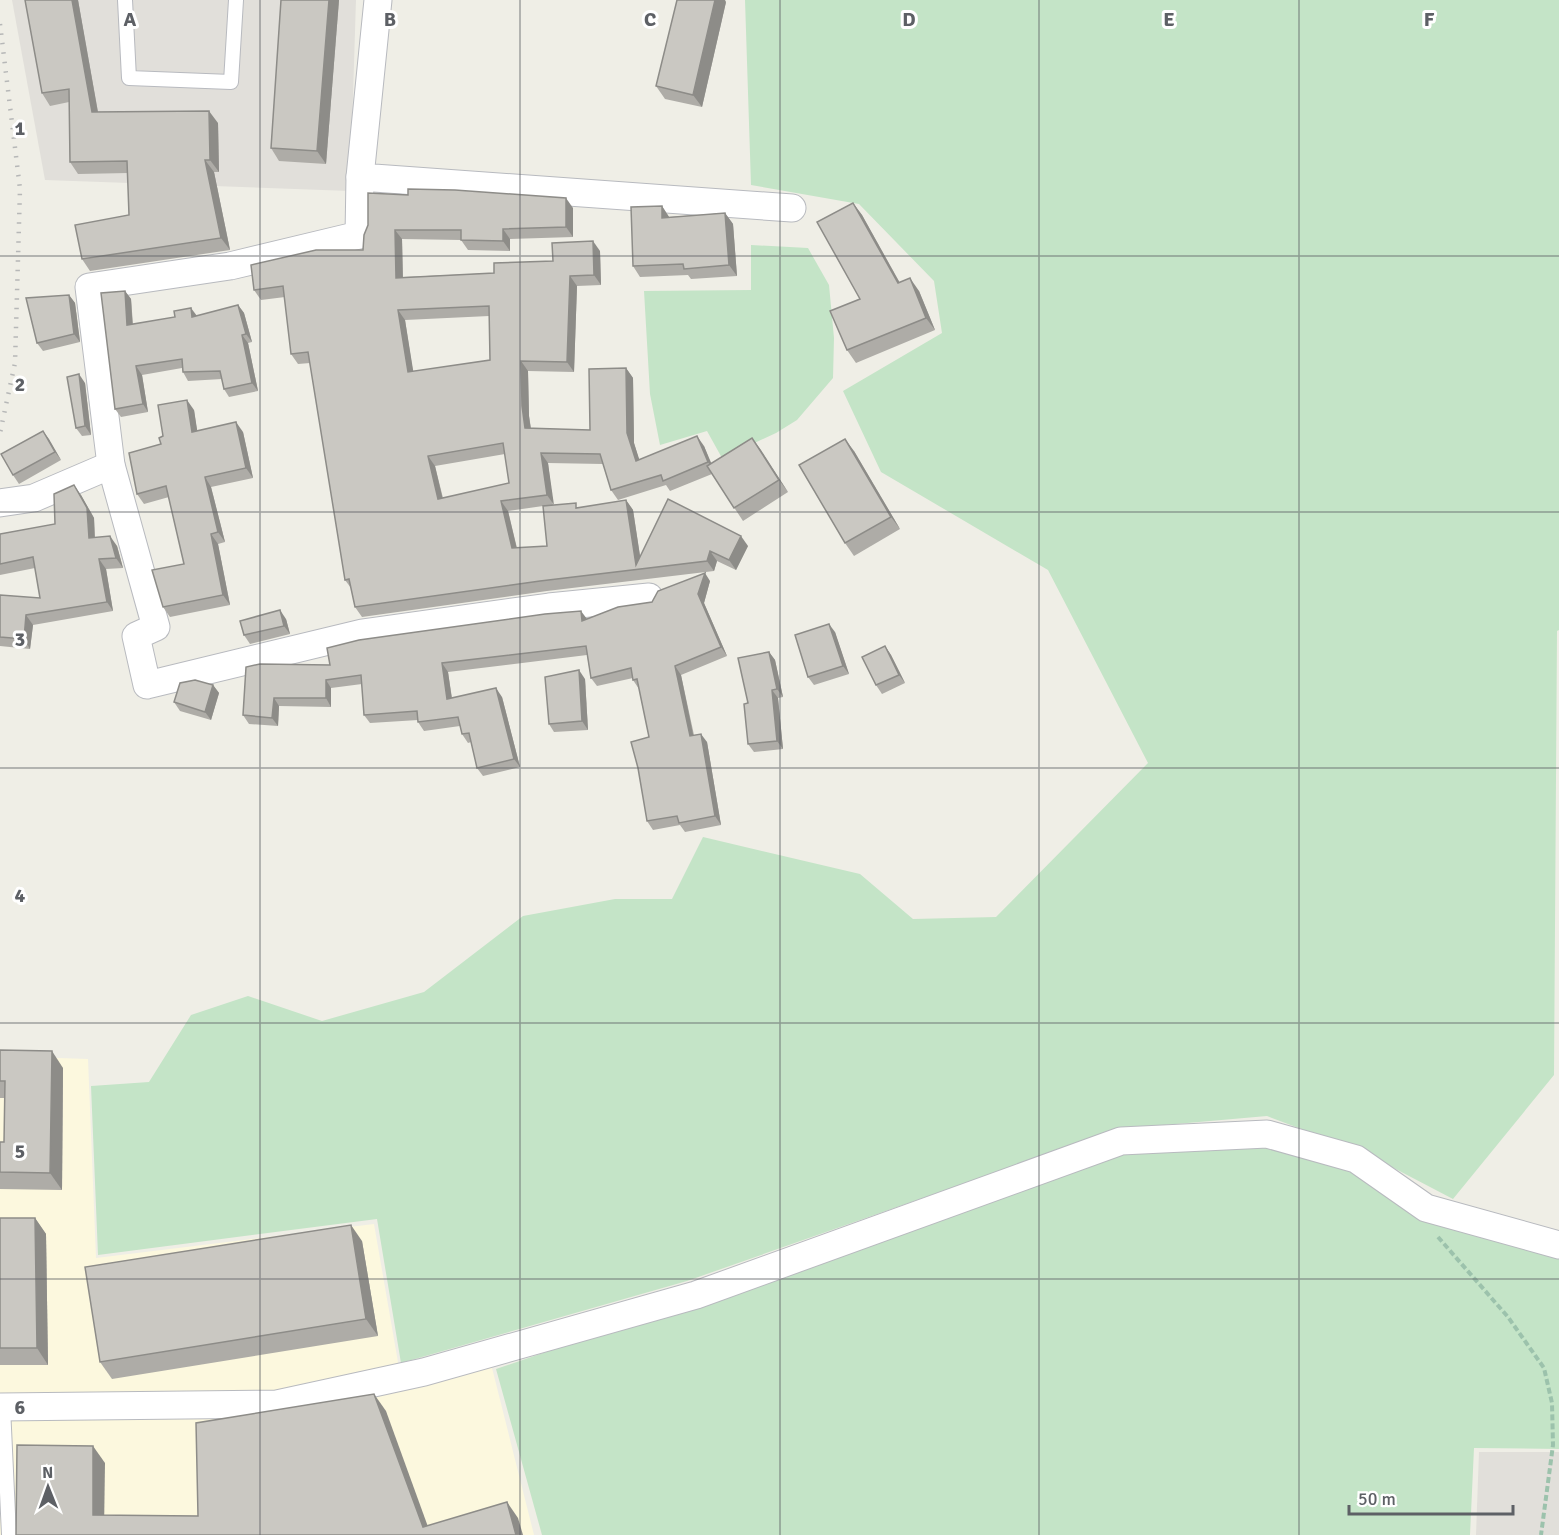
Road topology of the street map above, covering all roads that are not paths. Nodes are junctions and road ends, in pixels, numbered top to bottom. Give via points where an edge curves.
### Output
1 (124, 0) edge
2 (236, 0) edge
3 (378, 0) edge
4 (360, 177) junction
5 (792, 208) dead end
6 (111, 465) junction
7 (0, 503) edge
8 (649, 597) dead end
9 (1559, 1245) edge
10 (1, 1407) edge
11 (9, 1535) edge

1 - 2 lane via 129,78 231,82
3 - 4 street
4 - 5 street
4 - 6 street via 359,235 230,266 88,287
6 - 7 street via 33,498
6 - 8 street via 156,627 136,636 147,685 362,633
9 - 10 street via 1426,1208 1356,1159 1267,1134 1121,1141 696,1295 424,1372 277,1404
10 - 11 lane

